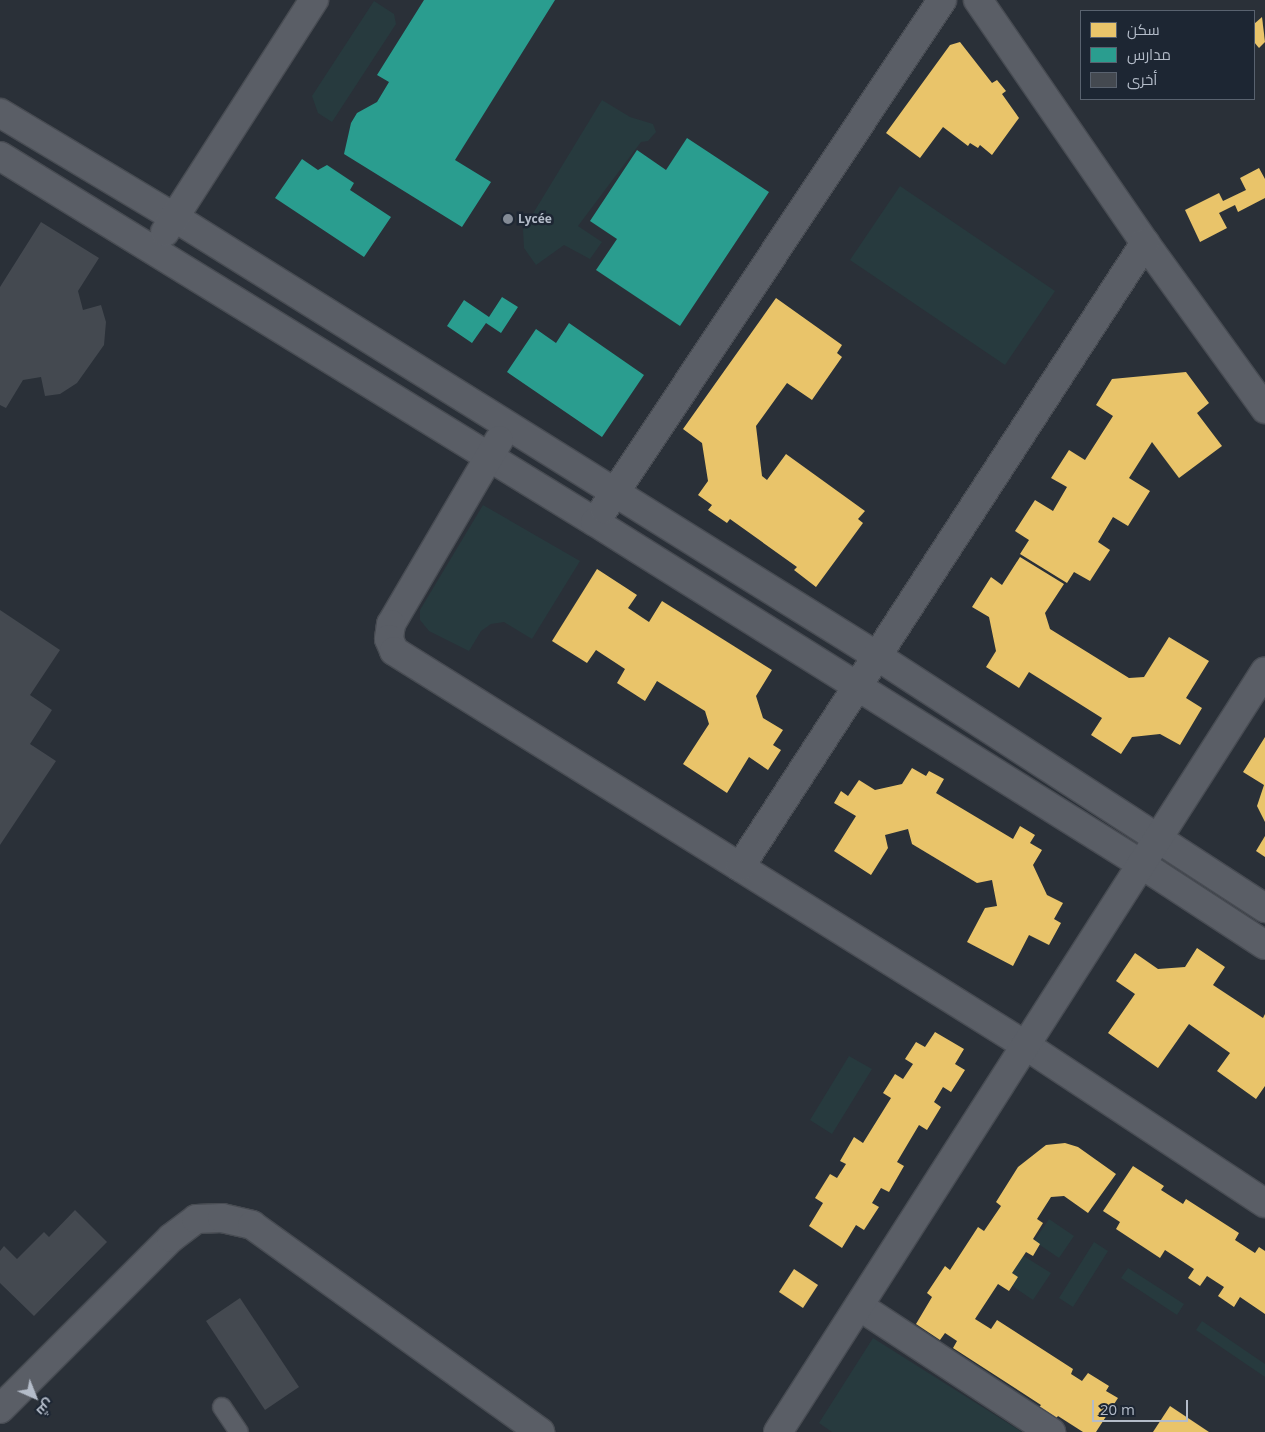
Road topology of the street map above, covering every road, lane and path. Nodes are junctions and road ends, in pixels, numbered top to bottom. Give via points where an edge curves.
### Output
1 (314, 0) edge
2 (942, 0) edge
3 (978, 0) edge
4 (0, 113) edge
5 (0, 156) edge
6 (174, 217) junction
7 (1145, 243) junction
8 (155, 248) junction
9 (1265, 409) edge
10 (508, 426) junction
11 (489, 456) junction
12 (613, 494) junction
13 (595, 522) junction
14 (877, 656) junction
15 (1265, 672) edge
16 (858, 686) junction
17 (1158, 837) junction
18 (1141, 864) junction
19 (740, 867) junction
20 (1265, 908) edge
21 (1265, 945) edge
22 (1025, 1045) junction
23 (1265, 1203) edge
24 (859, 1306) junction
25 (222, 1407) dead end
26 (0, 1409) edge
27 (239, 1432) edge
28 (540, 1432) edge
29 (778, 1432) edge
30 (1051, 1432) edge

1 - 6 street
2 - 12 street
3 - 7 street
4 - 6 street
5 - 8 street
6 - 8 street
6 - 10 street
7 - 9 street
7 - 14 street
8 - 11 street
10 - 11 street
10 - 12 street
11 - 13 street
11 - 19 street via 391,624 389,639 394,651
12 - 13 street
12 - 14 street
13 - 16 street
14 - 16 street
14 - 17 street
15 - 17 street
16 - 18 street
16 - 19 street
17 - 18 street
17 - 20 street
18 - 21 street
18 - 22 street
19 - 22 street
22 - 23 street
22 - 24 street
24 - 29 street
24 - 30 street
25 - 27 lane
26 - 28 street via 171,1238 196,1219 222,1218 252,1225

